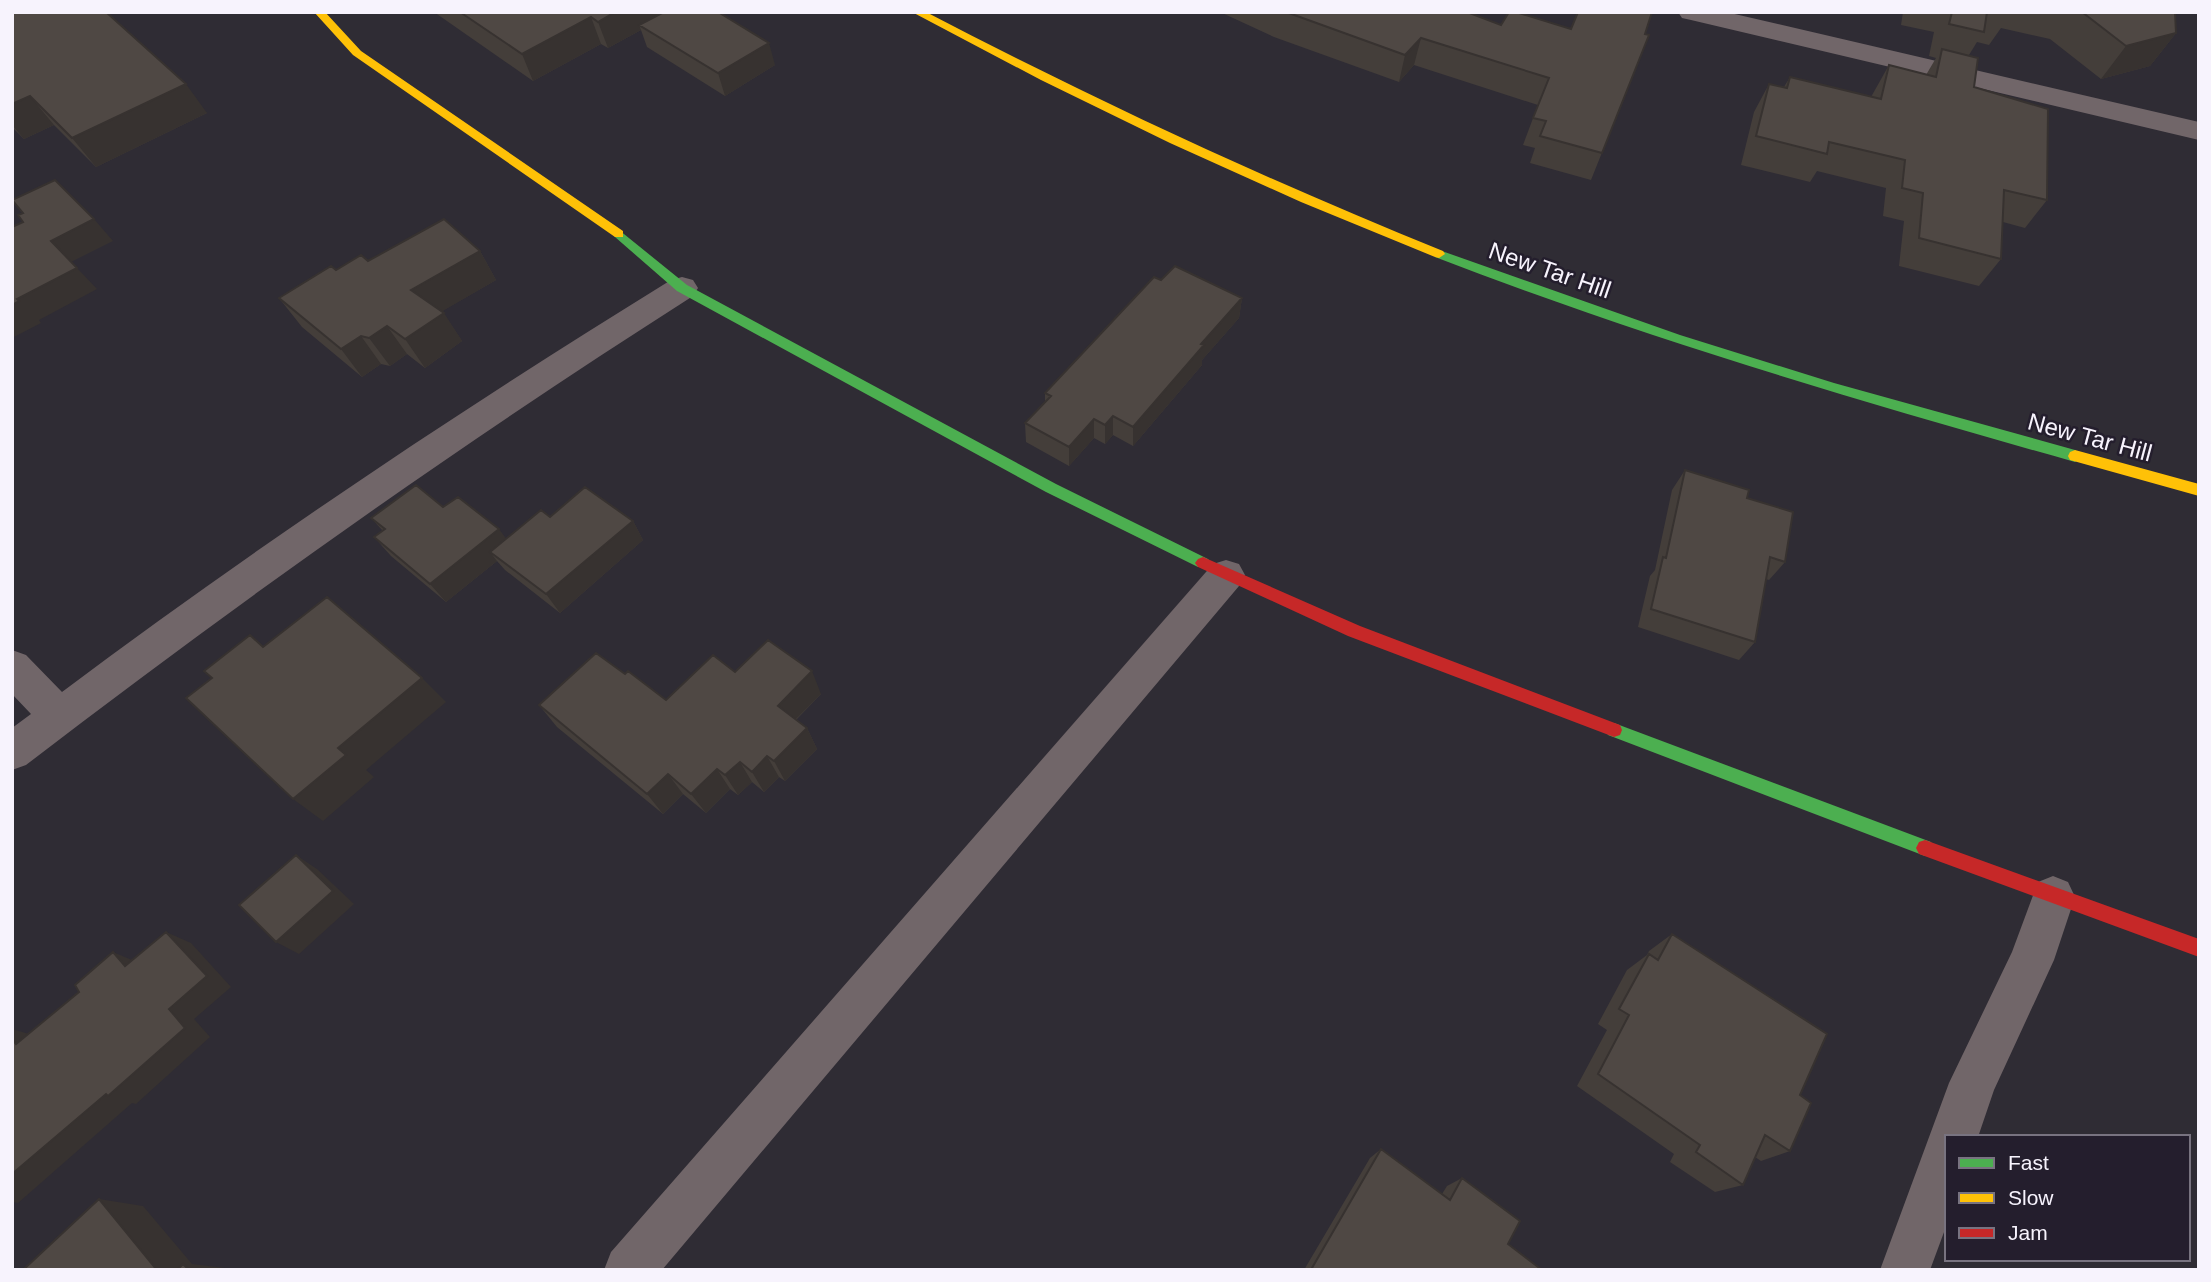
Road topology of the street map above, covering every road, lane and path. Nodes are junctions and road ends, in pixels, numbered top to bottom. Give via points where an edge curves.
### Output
1 (319, 12) edge
2 (917, 12) edge
3 (1691, 12) edge
4 (2199, 131) edge
5 (682, 288) junction
6 (2199, 490) edge
7 (1226, 575) junction
8 (12, 667) edge
9 (59, 716) junction
10 (12, 752) edge
11 (2053, 897) junction
12 (2199, 948) edge
13 (1955, 1135) edge
14 (1945, 1161) edge
15 (629, 1270) edge
16 (1905, 1270) edge

1 - 5 street via 358,52 617,232
2 - 6 street, New Tar Hill via 1188,146 1462,264 1727,356
3 - 4 street
5 - 7 street via 1051,488
5 - 9 street via 392,475
7 - 11 street via 1354,631
7 - 15 street
8 - 9 street
9 - 10 street
11 - 12 street
11 - 13 street via 2032,960 1973,1083
14 - 16 street

